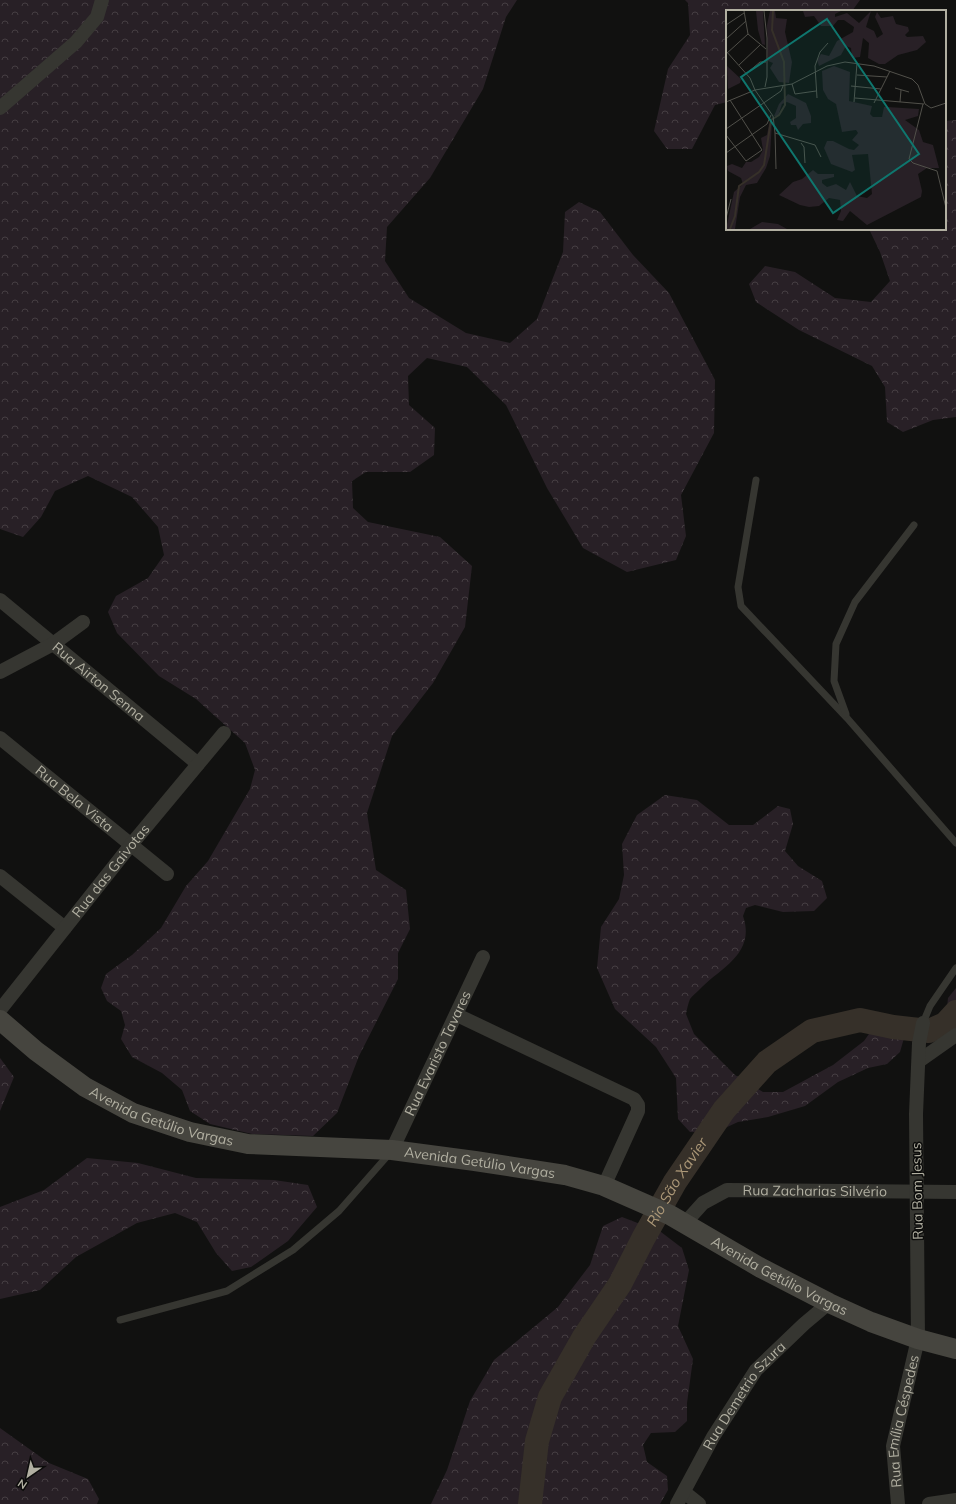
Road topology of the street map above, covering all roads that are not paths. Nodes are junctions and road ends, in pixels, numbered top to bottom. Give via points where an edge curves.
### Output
1 (102, 0) edge
2 (0, 108) edge
3 (756, 480) dead end
4 (914, 525) dead end
5 (0, 600) edge
6 (83, 622) dead end
7 (53, 644) junction
8 (0, 672) edge
9 (848, 718) junction
10 (224, 733) dead end
11 (0, 738) edge
12 (198, 764) junction
13 (956, 843) edge
14 (130, 846) junction
15 (167, 874) dead end
16 (0, 876) edge
17 (65, 928) junction
18 (483, 957) dead end
19 (956, 968) edge
20 (0, 1010) edge
21 (457, 1015) junction
22 (0, 1020) edge
23 (923, 1023) joint
24 (956, 1035) edge
25 (919, 1061) junction
26 (392, 1150) junction
27 (604, 1186) junction
28 (918, 1192) junction
29 (956, 1192) edge
30 (678, 1219) junction
31 (829, 1303) junction
32 (120, 1320) dead end
33 (918, 1339) junction
34 (956, 1349) edge
35 (680, 1498) edge
36 (956, 1500) edge
37 (699, 1504) edge
38 (898, 1504) edge
39 (929, 1504) edge

1 - 2 street via 97,17 76,42
3 - 9 lane via 738,587 741,606
4 - 9 lane via 855,602 836,644 834,681
5 - 7 street, Rua Airton Senna
6 - 7 street
7 - 8 street
7 - 12 street, Rua Airton Senna
9 - 13 lane
10 - 12 street, Rua das Gaivotas
11 - 14 street, Rua Bela Vista
12 - 14 street, Rua das Gaivotas
14 - 15 street, Rua Bela Vista
14 - 17 street, Rua das Gaivotas
16 - 17 street
17 - 20 street, Rua das Gaivotas
18 - 21 street, Rua Evaristo Tavares
19 - 23 lane via 930,1006
21 - 26 street, Rua Evaristo Tavares
21 - 27 street via 634,1099 638,1111
22 - 26 street, Avenida Getúlio Vargas via 36,1051 85,1087 132,1113 190,1132 248,1144
23 - 25 street, Rua Bom Jesus
24 - 25 street
25 - 28 street, Rua Bom Jesus via 916,1114
26 - 27 street, Avenida Getúlio Vargas via 565,1175
26 - 32 lane via 339,1211 293,1250 227,1291
27 - 30 street, Avenida Getúlio Vargas
28 - 29 street, Rua Zacharias Silvério
28 - 30 street, Rua Zacharias Silvério via 727,1190
28 - 33 street, Rua Bom Jesus
30 - 31 street, Avenida Getúlio Vargas via 761,1268
31 - 33 street, Avenida Getúlio Vargas
31 - 35 street, Rua Demetrio Szura via 756,1370 713,1437
33 - 34 street, Avenida Getúlio Vargas
33 - 38 street, Rua Emília Céspedes via 893,1446
35 - 37 street
36 - 39 street

